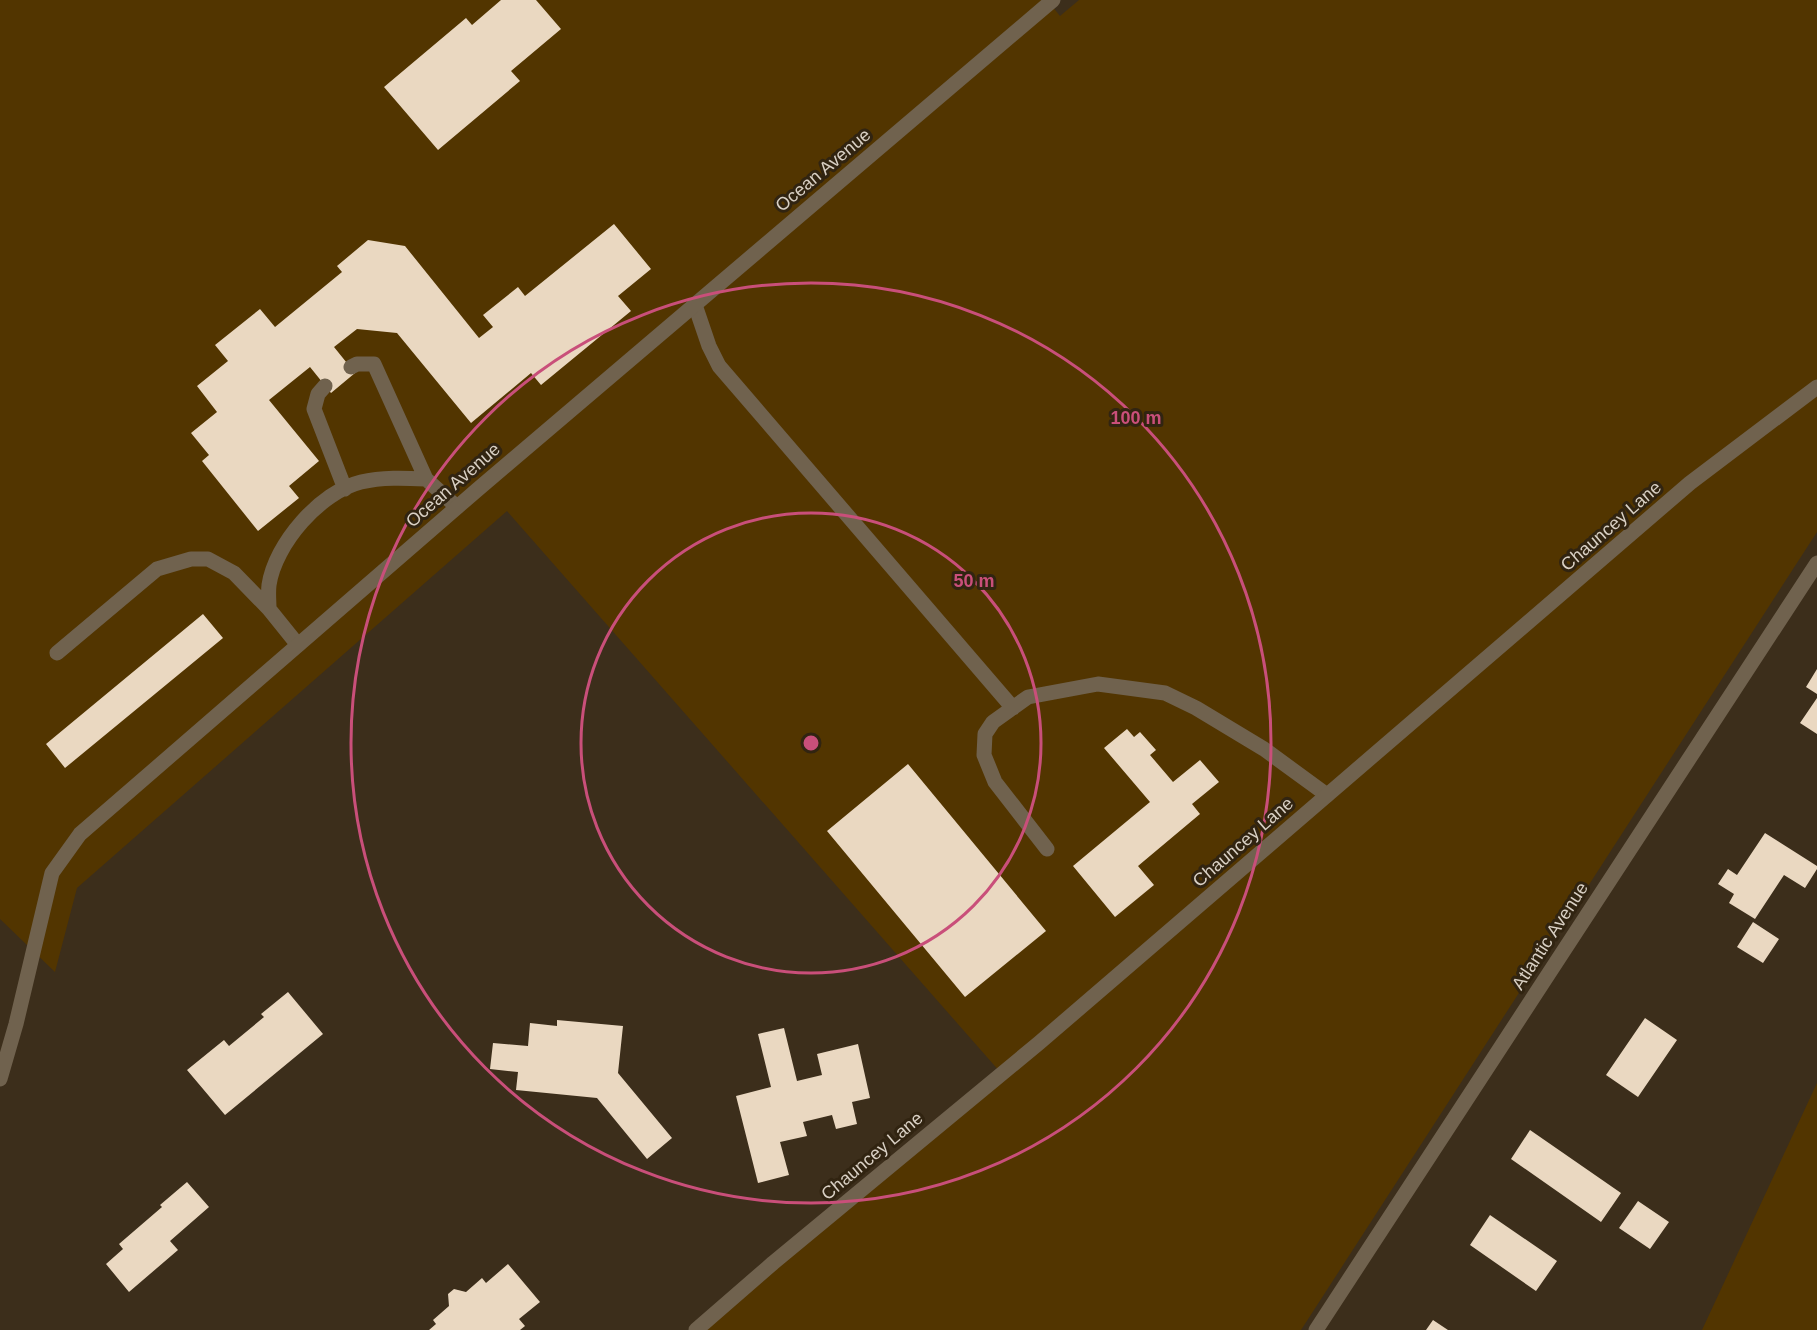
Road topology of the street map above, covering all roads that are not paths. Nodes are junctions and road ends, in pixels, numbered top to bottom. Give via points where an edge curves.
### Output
1 (1053, 0) edge
2 (694, 305) junction
3 (351, 368) dead end
4 (325, 386) dead end
5 (1817, 387) edge
6 (426, 478) junction
7 (345, 489) junction
8 (457, 507) junction
9 (1817, 563) edge
10 (269, 609) junction
11 (298, 645) junction
12 (57, 653) dead end
13 (1013, 708) junction
14 (1327, 795) junction
15 (1047, 849) dead end
16 (0, 1079) edge
17 (696, 1330) edge
18 (1316, 1330) edge

1 - 2 street, Ocean Avenue
2 - 8 street, Ocean Avenue
2 - 13 street via 719,366
3 - 6 street via 374,364
4 - 7 street via 318,394 314,410
5 - 14 street, Chauncey Lane via 1690,483
6 - 7 street via 360,482
6 - 8 street
7 - 10 street via 299,524 278,558 269,586
8 - 11 street, Ocean Avenue
9 - 18 street, Atlantic Avenue
10 - 11 street
10 - 12 street via 234,573 208,559 191,559 157,569
11 - 16 street, Ocean Avenue via 80,834 52,873
13 - 14 street via 1028,697 1098,684 1165,693 1264,749
13 - 15 street via 993,722 985,734 984,755 995,782
14 - 17 street, Chauncey Lane

